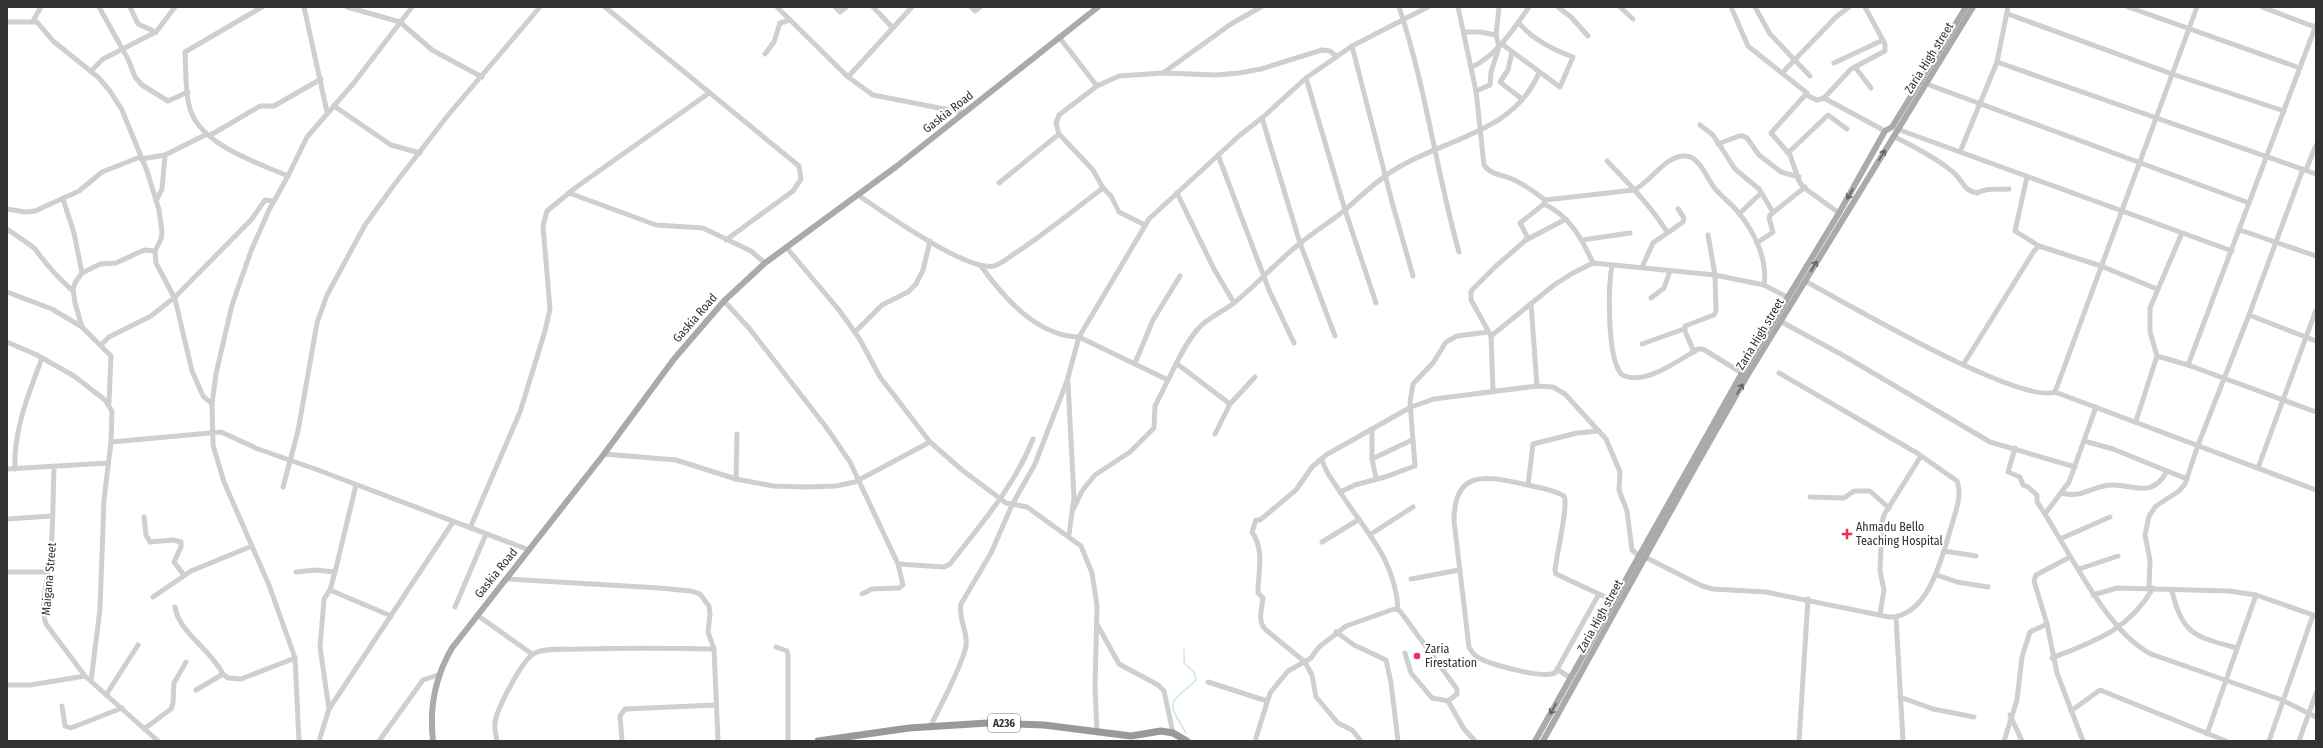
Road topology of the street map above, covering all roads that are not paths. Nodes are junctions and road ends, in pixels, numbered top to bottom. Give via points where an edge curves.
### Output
1 (99, 7) edge
2 (130, 7) edge
3 (175, 7) edge
4 (262, 7) edge
5 (304, 7) edge
6 (346, 7) edge
7 (412, 7) edge
8 (540, 7) edge
9 (605, 7) edge
10 (777, 7) edge
11 (835, 7) edge
12 (846, 7) edge
13 (873, 7) edge
14 (912, 7) edge
15 (971, 7) edge
16 (980, 7) edge
17 (1096, 7) edge
18 (1261, 7) edge
19 (1399, 7) edge
20 (1428, 7) edge
21 (1458, 7) edge
22 (1500, 7) edge
23 (1529, 7) edge
24 (1558, 7) edge
25 (1620, 7) edge
26 (1731, 7) edge
27 (1755, 7) edge
28 (1849, 7) edge
29 (1864, 7) edge
30 (1966, 7) edge
31 (1973, 7) edge
32 (2008, 7) edge
33 (2128, 7) edge
34 (2197, 7) edge
35 (2262, 7) edge
36 (38, 8) edge
37 (250, 9) edge
38 (2008, 14) junction
39 (1633, 19) dead end
40 (790, 20) junction
41 (1403, 20) junction
42 (33, 21) junction
43 (7, 22) edge
44 (400, 22) junction
45 (1519, 23) junction
46 (2316, 26) edge
47 (893, 28) junction
48 (2189, 29) junction
49 (156, 32) junction
50 (1464, 32) junction
51 (1496, 35) junction
52 (1588, 36) dead end
53 (1059, 37) junction
54 (1883, 40) junction
55 (1500, 45) junction
56 (1352, 46) junction
57 (123, 49) junction
58 (1512, 52) junction
59 (765, 54) dead end
60 (1336, 56) junction
61 (1795, 60) junction
62 (1997, 62) junction
63 (1834, 64) dead end
64 (1472, 67) junction
65 (1855, 67) junction
66 (2300, 68) junction
67 (91, 71) junction
68 (1163, 73) junction
69 (1539, 73) junction
70 (1782, 73) junction
71 (2172, 74) junction
72 (1810, 76) dead end
73 (482, 77) junction
74 (848, 77) junction
75 (1306, 78) junction
76 (321, 79) junction
77 (1923, 83) junction
78 (1098, 86) junction
79 (1871, 88) dead end
80 (1476, 91) junction
81 (188, 92) junction
82 (709, 93) junction
83 (1807, 93) junction
84 (1824, 98) junction
85 (1522, 99) junction
86 (1978, 104) junction
87 (334, 106) junction
88 (2284, 111) junction
89 (327, 112) junction
90 (965, 113) junction
91 (1262, 118) junction
92 (2156, 118) junction
93 (1700, 125) dead end
94 (1847, 129) dead end
95 (1898, 129) junction
96 (1885, 131) junction
97 (1480, 132) junction
98 (1059, 134) junction
99 (208, 135) junction
100 (1893, 136) junction
101 (1718, 144) junction
102 (2316, 145) edge
103 (1435, 149) junction
104 (1960, 152) junction
105 (420, 153) junction
106 (1788, 153) junction
107 (165, 155) junction
108 (1218, 155) junction
109 (2267, 157) junction
110 (140, 158) junction
111 (1607, 161) dead end
112 (2139, 163) junction
113 (2304, 170) junction
114 (2316, 174) edge
115 (288, 176) junction
116 (1386, 176) junction
117 (1798, 177) junction
118 (2027, 177) junction
119 (999, 183) dead end
120 (1805, 187) junction
121 (1103, 188) junction
122 (2009, 189) dead end
123 (1634, 190) junction
124 (569, 193) junction
125 (1177, 193) junction
126 (1761, 193) junction
127 (858, 195) junction
128 (63, 199) junction
129 (156, 201) junction
130 (273, 201) junction
131 (1544, 202) junction
132 (2249, 203) junction
133 (7, 209) edge
134 (1678, 209) dead end
135 (1345, 210) junction
136 (1774, 212) junction
137 (2121, 212) junction
138 (1839, 213) junction
139 (1739, 214) junction
140 (1566, 219) junction
141 (1145, 225) junction
142 (7, 229) edge
143 (2240, 230) junction
144 (1667, 232) junction
145 (1630, 233) dead end
146 (2182, 233) junction
147 (1708, 235) dead end
148 (726, 240) junction
149 (1526, 240) junction
150 (1582, 240) junction
151 (930, 241) junction
152 (2275, 242) junction
153 (1300, 243) junction
154 (1757, 243) junction
155 (2039, 246) junction
156 (786, 248) junction
157 (155, 251) junction
158 (2232, 251) junction
159 (1459, 252) dead end
160 (2316, 256) edge
161 (765, 263) junction
162 (1593, 263) junction
163 (1612, 265) junction
164 (981, 266) junction
165 (2101, 266) junction
166 (1642, 268) junction
167 (1670, 271) junction
168 (82, 273) junction
169 (1264, 275) junction
170 (1715, 275) junction
171 (1180, 276) dead end
172 (1413, 276) dead end
173 (1805, 281) junction
174 (1764, 285) junction
175 (2157, 289) junction
176 (73, 291) junction
177 (7, 292) edge
178 (1787, 297) junction
179 (175, 298) junction
180 (1651, 298) dead end
181 (724, 301) junction
182 (1234, 303) junction
183 (1376, 303) dead end
184 (1531, 304) junction
185 (2316, 310) edge
186 (2249, 315) junction
187 (1780, 321) junction
188 (82, 327) junction
189 (1684, 329) junction
190 (855, 332) junction
191 (1489, 334) junction
192 (1335, 336) dead end
193 (1079, 337) junction
194 (2306, 337) junction
195 (2316, 340) edge
196 (7, 342) edge
197 (1294, 342) dead end
198 (1642, 344) dead end
199 (101, 345) junction
200 (1694, 352) junction
201 (2157, 356) junction
202 (42, 358) junction
203 (1135, 363) junction
204 (1176, 363) junction
205 (1964, 365) junction
206 (2188, 365) junction
207 (1779, 373) dead end
208 (1744, 375) junction
209 (1255, 377) dead end
210 (2223, 379) junction
211 (1168, 380) junction
212 (1067, 381) junction
213 (1538, 386) junction
214 (1493, 391) junction
215 (2055, 392) junction
216 (2283, 400) junction
217 (109, 403) junction
218 (212, 404) junction
219 (1230, 404) junction
220 (1411, 407) junction
221 (2096, 407) junction
222 (2316, 412) edge
223 (2136, 421) junction
224 (1372, 429) junction
225 (212, 431) junction
226 (1599, 431) junction
227 (737, 434) dead end
228 (1215, 434) dead end
229 (1033, 439) dead end
230 (1412, 440) junction
231 (2084, 441) junction
232 (111, 442) junction
233 (930, 442) junction
234 (2198, 445) junction
235 (2015, 448) junction
236 (604, 454) junction
237 (1921, 456) junction
238 (1372, 459) junction
239 (290, 460) junction
240 (1322, 460) junction
241 (108, 463) junction
242 (2075, 467) junction
243 (54, 468) junction
244 (2258, 468) junction
245 (7, 469) edge
246 (14, 469) junction
247 (2167, 471) junction
248 (1376, 478) junction
249 (736, 479) junction
250 (859, 479) junction
251 (2188, 479) junction
252 (356, 484) junction
253 (1528, 486) junction
254 (283, 487) dead end
255 (2315, 488) edge
256 (1340, 492) junction
257 (2062, 493) junction
258 (1810, 497) dead end
259 (1001, 499) junction
260 (1012, 505) junction
261 (1413, 507) dead end
262 (1889, 508) junction
263 (1074, 510) junction
264 (2045, 514) junction
265 (52, 516) junction
266 (144, 517) dead end
267 (2110, 517) dead end
268 (7, 519) edge
269 (1358, 520) junction
270 (453, 522) junction
271 (470, 528) junction
272 (486, 534) junction
273 (1371, 534) junction
274 (1069, 535) junction
275 (2060, 539) junction
276 (1322, 542) dead end
277 (252, 546) junction
278 (529, 550) junction
279 (1944, 551) junction
280 (1976, 556) dead end
281 (2118, 556) dead end
282 (1642, 557) junction
283 (2070, 557) junction
284 (898, 564) junction
285 (2078, 569) junction
286 (1459, 570) junction
287 (7, 572) edge
288 (47, 572) junction
289 (296, 572) dead end
290 (335, 572) junction
291 (184, 575) junction
292 (1937, 575) junction
293 (507, 579) junction
294 (1411, 580) dead end
295 (1988, 587) dead end
296 (2151, 588) junction
297 (330, 590) junction
298 (2172, 591) junction
299 (862, 594) dead end
300 (1599, 594) junction
301 (2093, 595) junction
302 (2256, 595) junction
303 (153, 597) dead end
304 (1808, 599) junction
305 (1614, 601) junction
306 (175, 607) dead end
307 (455, 607) dead end
308 (1398, 609) junction
309 (477, 615) junction
310 (1880, 615) junction
311 (392, 616) junction
312 (2314, 616) edge
313 (1896, 617) junction
314 (2047, 624) junction
315 (1097, 625) junction
316 (2120, 627) junction
317 (1336, 632) junction
318 (138, 645) dead end
319 (776, 647) dead end
320 (2237, 648) junction
321 (714, 649) junction
322 (1405, 653) dead end
323 (532, 654) junction
324 (295, 658) junction
325 (2052, 658) junction
326 (186, 662) dead end
327 (1305, 662) junction
328 (1558, 670) junction
329 (223, 674) junction
330 (438, 675) junction
331 (85, 676) junction
332 (1574, 679) junction
333 (2227, 679) junction
334 (91, 681) junction
335 (1208, 682) dead end
336 (7, 685) edge
337 (196, 690) dead end
338 (2316, 693) edge
339 (106, 695) junction
340 (1900, 697) junction
341 (2282, 700) junction
342 (1448, 701) junction
343 (1267, 702) junction
344 (716, 705) junction
345 (62, 706) dead end
346 (122, 708) junction
347 (329, 708) junction
348 (2071, 711) junction
349 (2308, 714) junction
350 (2010, 715) junction
351 (1974, 717) dead end
352 (2316, 717) edge
353 (931, 725) junction
354 (144, 729) junction
355 (1098, 732) junction
356 (1173, 733) junction
357 (2207, 734) junction
358 (1131, 739) edge
359 (158, 741) edge
360 (299, 741) edge
361 (319, 741) edge
362 (379, 741) edge
363 (433, 741) edge
364 (497, 741) edge
365 (622, 741) edge
366 (718, 741) edge
367 (788, 741) edge
368 (818, 741) edge
369 (1186, 741) edge
370 (1255, 741) edge
371 (1361, 741) edge
372 (1398, 741) edge
373 (1475, 741) edge
374 (1535, 741) edge
375 (1543, 741) edge
376 (1799, 741) edge
377 (1903, 741) edge
378 (2004, 741) edge
379 (2022, 741) edge
380 (2083, 741) edge
381 (2226, 741) edge
382 (2269, 741) edge
383 (2299, 741) edge

1 - 57 street
2 - 49 street via 138,24
3 - 49 street
4 - 37 street
5 - 76 street
6 - 44 street
7 - 44 street
8 - 73 street
9 - 82 street
10 - 40 street
11 - 12 street via 840,12
13 - 47 street
14 - 47 street
15 - 16 street via 974,11
17 - 53 main road, Gaskia Road
18 - 68 street via 1231,24
19 - 41 street
20 - 41 street
21 - 50 street
22 - 51 street
23 - 45 street
24 - 52 street
25 - 39 street
26 - 70 street via 1748,46
27 - 61 street via 1764,26
28 - 61 street
29 - 54 street
30 - 77 main road, Zaria High street
31 - 77 main road, Zaria High street
32 - 38 street
33 - 48 street
34 - 48 street
35 - 46 street
36 - 42 street
37 - 81 street via 212,38 185,52
38 - 62 street
38 - 71 street
40 - 59 street via 780,23 774,42
40 - 74 street
41 - 56 street
41 - 103 street
42 - 43 street
42 - 67 street via 37,22 53,41
44 - 73 street via 432,50
44 - 87 street
45 - 55 street
45 - 69 street via 1534,38 1574,57 1560,87
46 - 66 street
47 - 74 street
48 - 66 street
48 - 71 street
49 - 57 street
50 - 51 street
50 - 64 street
51 - 55 street
53 - 78 street
53 - 90 main road, Gaskia Road
54 - 63 street
54 - 65 street via 1886,49 1884,53
55 - 58 street
55 - 64 street via 1483,61
55 - 80 street via 1491,72 1490,85
56 - 60 street
56 - 116 street
57 - 67 street via 103,59
57 - 81 street via 135,77 142,85 168,100
58 - 69 street
58 - 85 street via 1508,70 1500,82
60 - 68 street via 1330,51 1322,50 1261,69 1239,73
60 - 75 street
61 - 70 street
61 - 72 street
62 - 86 street
62 - 92 street
64 - 80 street
65 - 79 street
65 - 84 street via 1845,74
66 - 88 street
67 - 110 street via 117,101
68 - 78 street via 1129,74
69 - 85 street
70 - 83 street
71 - 88 street
71 - 92 street
73 - 105 street via 449,114
74 - 90 street via 873,94
75 - 91 street
75 - 135 street
76 - 89 street
76 - 99 street via 274,106 260,106
77 - 86 street
77 - 95 main road, Zaria High street
77 - 96 main road, Zaria High street via 1892,127
78 - 98 street via 1059,115 1056,123
80 - 97 street
81 - 99 street via 189,106 198,126
82 - 124 street
82 - 148 street via 793,160 801,172 801,179 793,191
83 - 84 street via 1817,100
83 - 106 street via 1771,132
84 - 96 street
85 - 97 street via 1515,109
86 - 104 street
86 - 112 street
87 - 89 street
87 - 105 street via 391,145
88 - 109 street
89 - 115 street via 307,137
90 - 127 main road, Gaskia Road
91 - 108 street
91 - 153 street
92 - 109 street
92 - 112 street
93 - 101 street via 1713,135
94 - 106 street via 1828,115
95 - 100 main road, Zaria High street
95 - 104 street
96 -> 138 main road, Zaria High street
97 - 103 street
97 - 131 street via 1484,165 1487,169 1512,179
98 - 119 street
98 - 121 street via 1092,170
99 - 107 street
99 - 115 street via 238,154
100 - 122 street via 1956,175 1972,192 1992,188
173 -> 100 main road, Zaria High street
101 - 117 street via 1743,136 1759,155 1781,172
101 - 126 street via 1729,162
102 - 113 street
103 - 116 street
103 - 159 street
104 - 118 street
105 - 239 street via 365,225 324,302
106 - 117 street
107 - 110 street
107 - 129 street via 162,189
108 - 125 street
108 - 169 street
109 - 113 street
109 - 132 street
110 - 128 street via 102,172 79,191
110 - 129 street
111 - 123 street
112 - 132 street
112 - 137 street
113 - 114 street
113 - 152 street
115 - 130 street
116 - 135 street via 1368,187
116 - 172 street
117 - 120 street
118 - 137 street
118 - 155 street via 2015,231
120 - 136 street
120 - 138 street
121 - 141 street via 1111,196 1119,212
121 - 164 street via 999,264
123 - 131 street
123 - 139 street via 1645,184 1670,160 1678,156 1691,157 1696,160 1714,188
123 - 144 street
124 - 148 street via 656,225 702,228
124 - 271 street via 547,211 545,216 543,226 550,309 545,331 520,412
125 - 141 street
125 - 182 street via 1214,269
126 - 136 street
126 - 139 street
127 - 151 street
127 - 156 main road, Gaskia Road
128 - 133 street via 30,212
128 - 168 street via 78,245
129 - 157 street via 162,232
130 - 179 street via 265,200 251,220
130 - 218 street via 262,223 232,305 223,336
131 - 140 street
131 - 149 street via 1520,223 1527,236
132 - 143 street
134 - 144 street via 1684,218 1683,222
135 - 153 street
135 - 183 street
136 - 154 street via 1769,218 1773,232
137 - 146 street
137 - 165 street
138 - 178 main road, Zaria High street
139 - 154 street
140 - 149 street
140 - 150 street
141 - 193 street
142 - 176 street via 34,247 48,268
143 - 152 street
143 - 158 street
144 - 166 street via 1648,249
145 - 150 street
146 - 158 street
146 - 175 street
147 - 170 street
148 - 161 street via 751,251
149 - 191 street via 1471,291 1472,300
150 - 162 street
151 - 164 street
151 - 190 street via 924,270 916,284 908,292 882,305
152 - 160 street
152 - 186 street
153 - 169 street
153 - 192 street
154 - 174 street via 1766,273
155 - 165 street
155 - 205 street
156 - 161 main road, Gaskia Road
156 - 190 street
157 - 168 street via 139,251 116,263 100,264
157 - 179 street via 160,272
158 - 206 street
161 - 181 main road, Gaskia Road
162 - 163 street
162 - 184 street via 1566,277
163 - 166 street
163 - 200 street via 1610,335 1615,362 1621,374 1631,378 1652,375
164 - 193 street via 1008,300 1039,324 1058,335
165 - 175 street
165 - 215 street
166 - 167 street
167 - 170 street
167 - 180 street via 1664,288
168 - 176 street via 77,278
169 - 182 street
169 - 197 street via 1268,290
170 - 174 street
170 - 189 street via 1715,313 1687,324
171 - 203 street via 1153,320
173 - 187 main road, Zaria High street
173 - 205 street
174 - 178 street
175 - 201 street via 2149,316 2150,332
176 - 188 street
177 - 188 street via 52,309
178 - 208 main road, Zaria High street
179 - 199 street via 151,316 109,337
179 - 218 street via 192,371 203,396
181 - 236 main road, Gaskia Road via 674,359
181 - 250 street via 749,328 826,427
182 - 204 street via 1209,318 1197,330
184 - 191 street
184 - 213 street
185 - 194 street
186 - 194 street
186 - 210 street
187 - 208 main road, Zaria High street
187 - 235 street via 1990,442
188 - 199 street
189 - 198 street
189 - 200 street
190 - 233 street via 880,376
191 - 214 street
191 - 220 street via 1456,336 1446,342 1433,363 1413,384
193 - 203 street
193 - 212 street
194 - 195 street
194 - 216 street
196 - 202 street
199 - 217 street via 112,357
200 - 208 street via 1698,349 1708,350
201 - 206 street
201 - 223 street
202 - 217 street via 74,376
202 - 246 street via 15,444
203 - 211 street
204 - 211 street
204 - 219 street
205 - 215 street via 1983,375 2030,392
206 - 210 street
207 - 237 street via 1894,443
208 - 282 main road, Zaria High street
209 - 219 street
210 - 216 street
210 - 234 street
211 - 263 street via 1155,406 1154,428 1130,452 1095,475 1082,491
212 - 260 street via 1035,464
212 - 263 street
213 - 214 street
213 - 226 street via 1553,387 1565,394
214 - 220 street via 1428,400
215 - 221 street
216 - 222 street
216 - 244 street
217 - 232 street via 113,418
218 - 225 street
219 - 228 street
220 - 224 street
220 - 230 street
221 - 223 street
221 - 231 street
223 - 234 street
224 - 238 street
224 - 240 street via 1326,455
225 - 232 street
225 - 239 street via 228,434 258,449
225 - 277 street via 216,457 224,482
226 - 253 street via 1577,433 1533,444
226 - 282 street via 1606,439 1620,471 1619,490 1627,512 1632,550
227 - 249 street
229 - 259 street via 1026,457
230 - 238 street
230 - 248 street via 1415,466
231 - 242 street
231 - 247 street via 2114,449
232 - 241 street
233 - 250 street
233 - 259 street
234 - 244 street
234 - 251 street
235 - 242 street
235 - 264 street via 2008,472 2020,477 2022,485 2037,494 2037,502
236 - 249 street via 676,460
236 - 278 main road, Gaskia Road
237 - 262 street
237 - 279 street via 1955,478 1959,484 1957,504
238 - 248 street
239 - 252 street
239 - 254 street
240 - 256 street
240 - 327 street via 1312,467 1296,490 1260,520 1256,520 1252,532 1258,541 1260,555 1258,593 1263,598 1261,626
241 - 243 street
241 - 334 street via 100,609
242 - 257 street
243 - 246 street
243 - 265 street, Maigana Street
244 - 255 street
245 - 246 street
247 - 251 street
247 - 257 street via 2158,484 2139,490 2103,486 2075,495
248 - 256 street
249 - 250 street via 773,486 800,487 836,486
250 - 284 street
251 - 296 street via 2179,491 2156,506 2149,516 2145,535 2150,560
252 - 270 street
252 - 290 street
253 - 286 street via 1487,477 1470,481 1464,487 1454,512
253 - 300 street via 1560,494 1567,500 1555,566 1556,574
256 - 269 street
257 - 264 street
258 - 262 street via 1844,498 1854,491 1870,491
259 - 260 street
259 - 284 street via 948,567
260 - 274 street via 1027,507
260 - 353 street via 991,553 961,604 959,612 965,631 965,649
261 - 273 street
262 - 310 street via 1884,515 1881,538 1880,571 1884,590
263 - 274 street
264 - 275 street
265 - 268 street
265 - 288 street, Maigana Street via 51,556
266 - 291 street via 146,535 150,542 181,542 174,562
267 - 275 street
269 - 273 street
269 - 276 street
270 - 271 street
270 - 311 street
271 - 272 street
272 - 278 street
272 - 307 street
273 - 308 street via 1393,577
274 - 315 street via 1081,546 1092,574
275 - 283 street
277 - 291 street
277 - 324 street
278 - 293 main road, Gaskia Road
279 - 280 street
279 - 292 street
281 - 285 street
282 - 304 street via 1713,589 1766,592
282 - 305 main road, Zaria High street
282 - 332 main road, Zaria High street
283 - 285 street
283 - 314 street via 2034,577
284 - 299 street via 903,580 899,588 872,589
285 - 301 street
286 - 294 street
286 - 328 street via 1471,652 1477,657 1546,676
287 - 288 street
288 - 331 street, Maigana Street via 44,618
289 - 290 street
290 - 297 street
291 - 303 street
292 - 295 street via 1957,582
292 - 313 street via 1922,598 1903,615
293 - 309 main road, Gaskia Road
293 - 321 street via 691,591 700,594 709,606 708,632
296 - 298 street
296 - 301 street via 2116,588
296 - 316 street via 2138,610
297 - 311 street
297 - 347 street via 324,599 320,647
298 - 302 street via 2229,591
298 - 320 street via 2177,613 2185,626 2208,641
300 - 305 street
300 - 328 street
301 - 316 street
302 - 312 street
302 - 320 street
304 - 310 street
304 - 376 street
305 - 332 main road, Zaria High street
306 - 329 street via 180,624 213,656
308 - 317 street via 1346,626
308 - 342 street via 1457,689 1457,694
309 - 323 street
309 - 330 main road, Gaskia Road via 452,648
310 - 313 street
311 - 347 street
312 - 341 street
313 - 340 street
314 - 325 street
314 - 350 street via 2028,636 2022,657 2017,700
315 - 355 street via 1095,687
315 - 356 street via 1119,664 1162,688
316 - 325 street
316 - 333 street via 2151,654
317 - 327 street
317 - 372 street via 1354,645 1386,660
318 - 339 street
319 - 367 street via 787,651 788,655
320 - 333 street
321 - 323 street via 546,650
321 - 344 street
322 - 342 street via 1411,673 1432,698
323 - 364 street via 520,670 501,706 495,722
324 - 329 street via 241,679 228,678
324 - 360 street
325 - 348 street
326 - 354 street via 174,682 173,703 170,709
327 - 343 street via 1288,671 1270,693
327 - 371 street via 1312,675 1316,698 1338,723 1352,730
328 - 332 street
329 - 337 street
330 - 362 street via 423,680
330 - 363 main road, Gaskia Road via 432,709
331 - 334 street, Maigana Street
331 - 336 street via 30,685
332 -> 374 main road
332 - 375 main road
333 - 341 street
333 - 357 street
334 - 339 street, Maigana Street
335 - 343 street
338 - 349 street
339 - 346 street, Maigana Street
340 - 351 street via 1933,709
340 - 377 street
341 - 349 street
341 - 382 street
342 - 373 street via 1464,729
343 - 370 street
344 - 365 street via 625,709 620,716
344 - 366 street
345 - 346 street via 65,726 71,728
346 - 354 street, Maigana Street
347 - 361 street
348 - 357 street via 2100,690
348 - 380 street
349 - 352 street
349 - 383 street
350 - 378 street
350 - 379 street
353 - 355 highway, A236 via 1017,723
353 - 368 highway, A236
354 - 359 street, Maigana Street
355 - 358 highway, A236
356 - 358 highway, A236 via 1161,731
356 - 369 highway, A236
357 - 381 street

